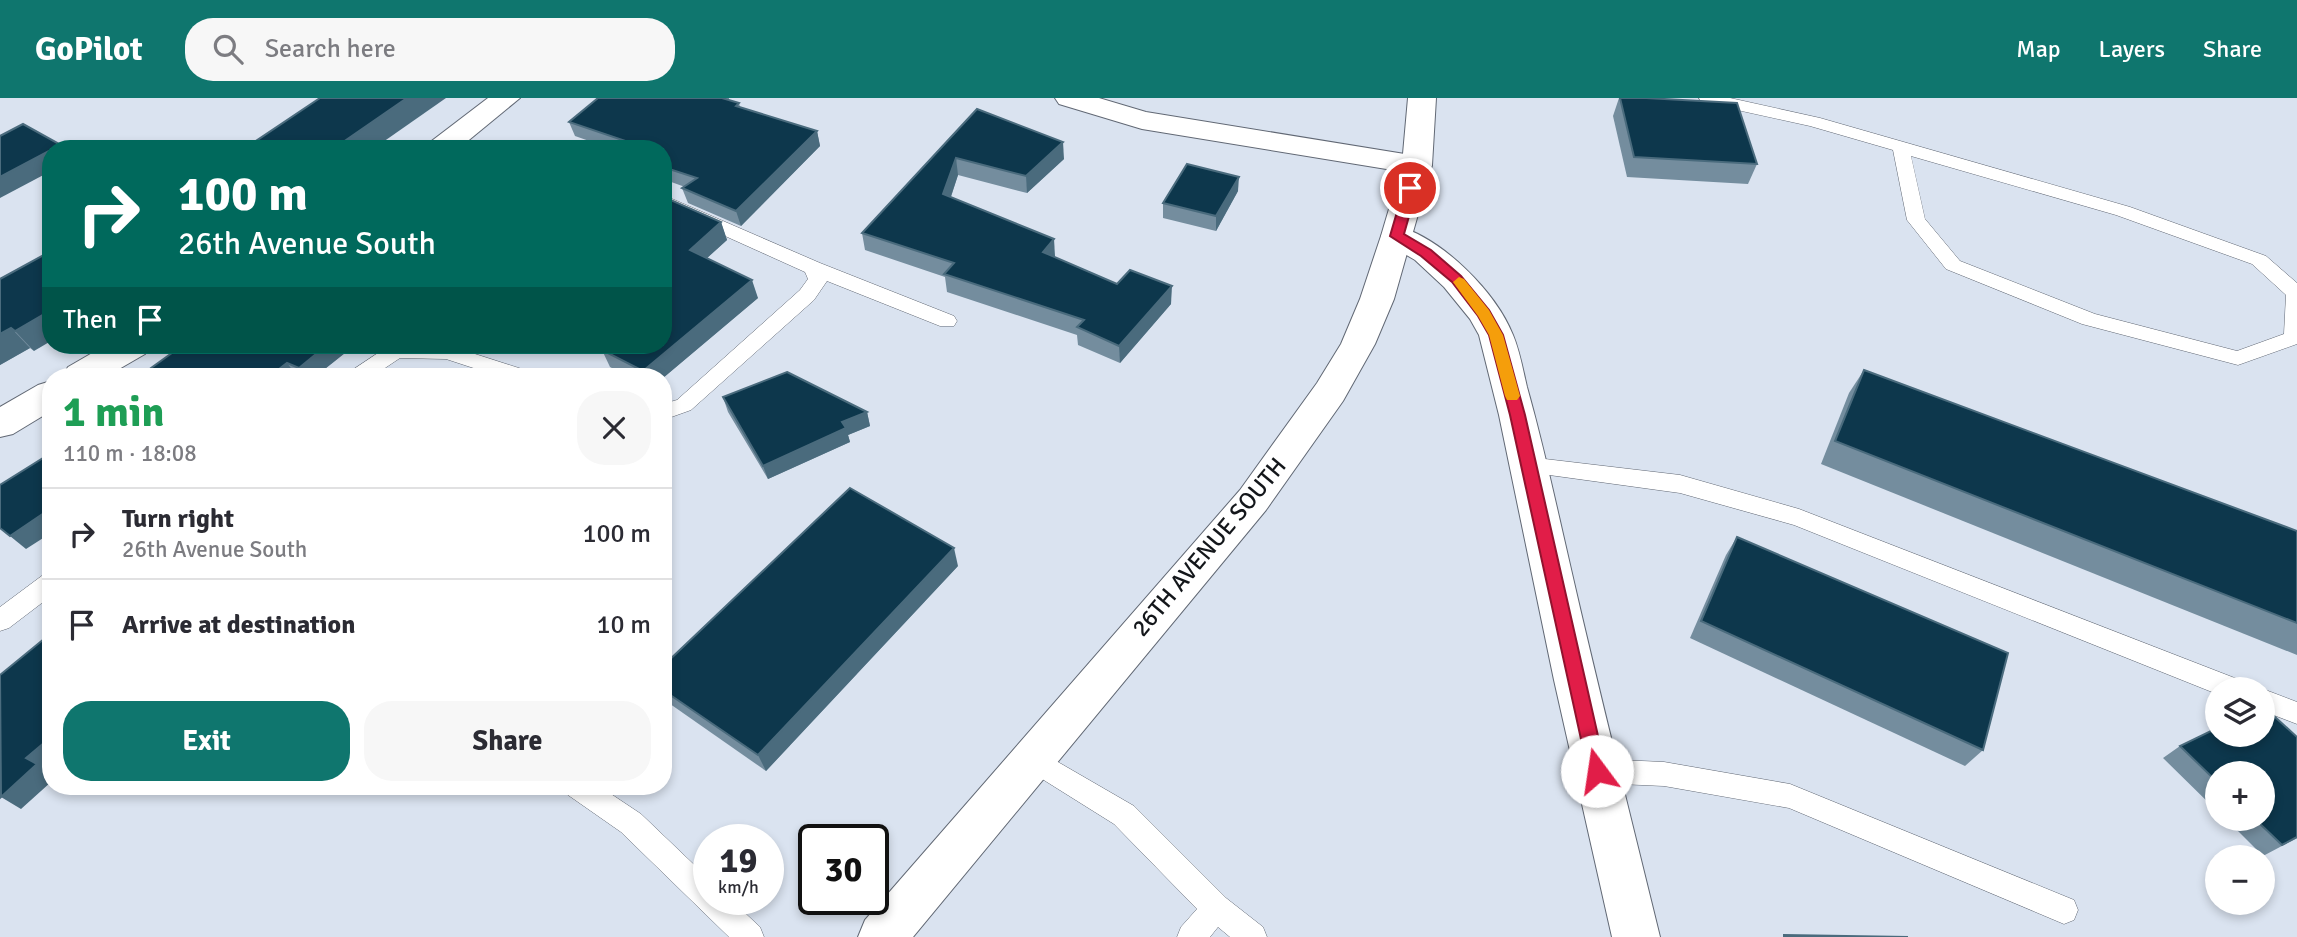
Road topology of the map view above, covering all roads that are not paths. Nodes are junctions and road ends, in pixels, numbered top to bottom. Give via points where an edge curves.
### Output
1 (506, 98) edge
2 (1069, 98) edge
3 (1422, 98) edge
4 (1707, 98) edge
5 (451, 140) edge
6 (1901, 148) junction
7 (1417, 165) junction
8 (672, 205) edge
9 (1396, 236) junction
10 (813, 268) junction
11 (947, 321) dead end
12 (118, 354) edge
13 (391, 354) edge
14 (453, 354) edge
15 (94, 368) edge
16 (370, 368) edge
17 (496, 368) edge
18 (42, 399) edge
19 (672, 409) edge
20 (0, 424) edge
21 (1528, 465) junction
22 (42, 589) edge
23 (0, 621) edge
24 (2205, 678) edge
25 (2275, 705) edge
26 (2297, 713) edge
27 (1032, 759) junction
28 (1597, 771) junction
29 (590, 795) edge
30 (693, 883) edge
31 (1216, 908) junction
32 (2064, 910) dead end
33 (727, 915) edge
34 (750, 937) edge
35 (882, 937) edge
36 (1191, 937) edge
37 (1252, 937) edge
38 (1636, 937) edge

1 - 5 street
2 - 7 street via 1154,122
3 - 7 street, 26TH AVENUE SOUTH
4 - 6 lane
6 - 6 lane via 2123,211 2259,260 2296,293 2294,338 2238,358 2089,320 1953,265 1916,220
7 - 9 street, 26TH AVENUE SOUTH
8 - 10 lane
9 - 21 street via 1449,272 1484,313 1496,335
9 - 27 street, 26TH AVENUE SOUTH via 1358,344 1292,448
10 - 11 lane
10 - 19 lane via 818,280 807,295 684,405
12 - 15 street
13 - 16 lane
14 - 17 lane
18 - 20 street
21 - 24 lane via 1680,484 1799,518
21 - 28 street
22 - 23 lane
25 - 26 lane
27 - 31 lane via 1124,815
27 - 35 street, 26TH AVENUE SOUTH
28 - 32 lane via 1664,774 1790,796
28 - 38 street
29 - 30 lane via 631,823
31 - 36 lane
31 - 37 lane
33 - 34 lane

